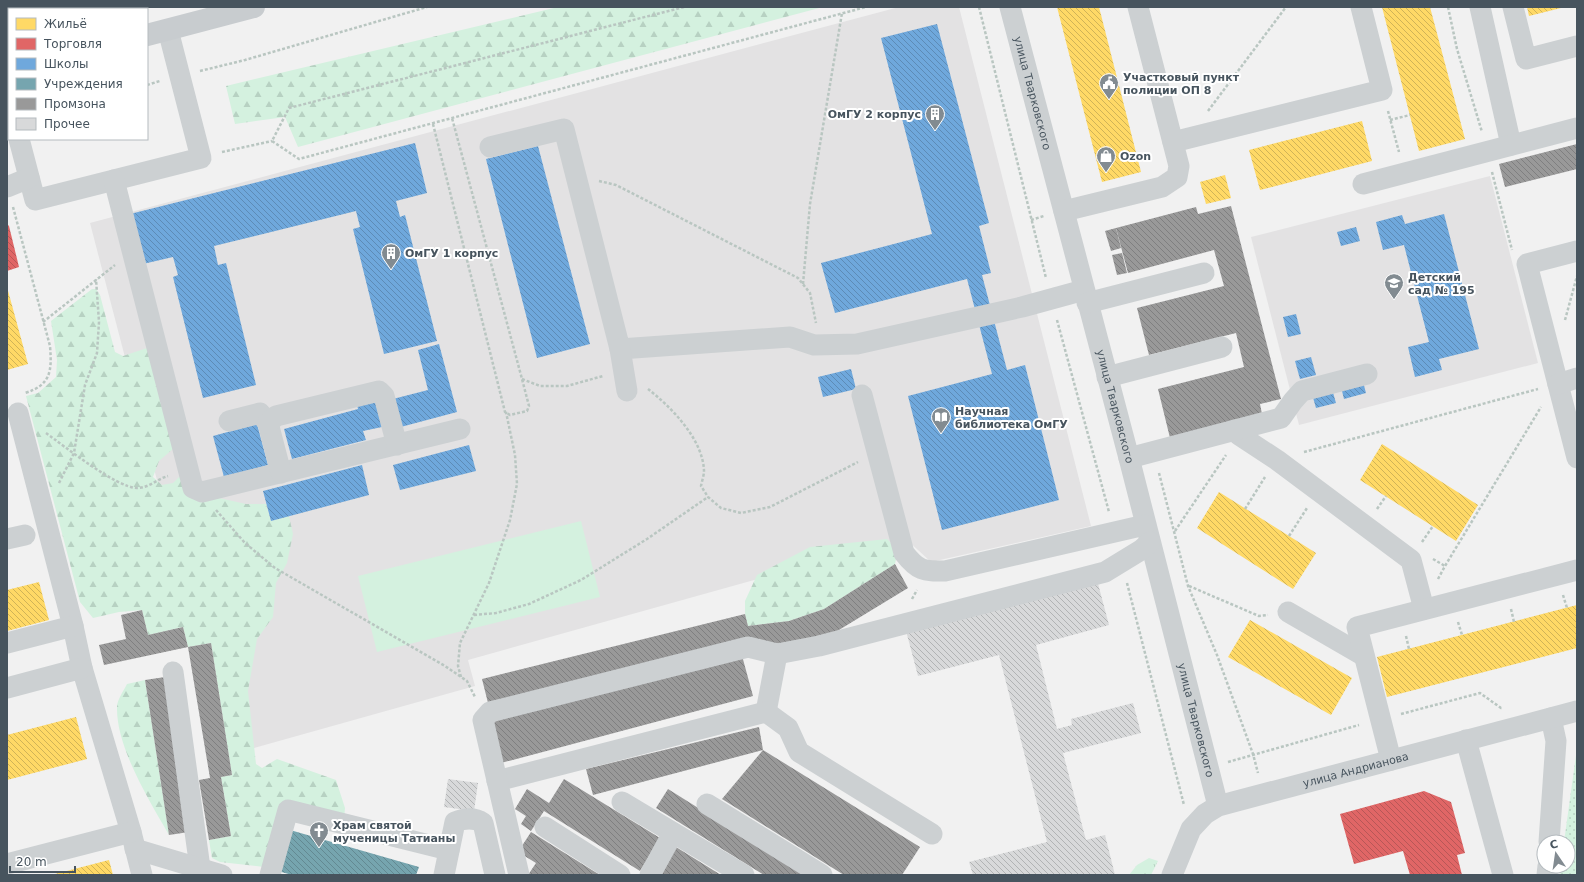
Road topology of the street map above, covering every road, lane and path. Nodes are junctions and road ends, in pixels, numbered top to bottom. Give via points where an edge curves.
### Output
1 (254, 7) edge
2 (427, 7) edge
3 (684, 7) edge
4 (866, 7) edge
5 (979, 7) edge
6 (1010, 7) edge
7 (1138, 7) edge
8 (1286, 7) edge
9 (1361, 7) edge
10 (1448, 7) edge
11 (1480, 7) edge
12 (1513, 7) edge
13 (842, 13) junction
14 (168, 30) junction
15 (148, 36) edge
16 (1577, 46) edge
17 (180, 75) junction
18 (148, 84) edge
19 (1382, 90) junction
20 (1410, 115) dead end
21 (452, 118) junction
22 (1390, 120) junction
23 (432, 124) junction
24 (1577, 128) edge
25 (1483, 137) dead end
26 (19, 140) edge
27 (1180, 140) junction
28 (272, 141) junction
29 (1511, 145) junction
30 (490, 147) dead end
31 (1400, 157) dead end
32 (201, 158) junction
33 (577, 175) junction
34 (29, 178) junction
35 (114, 180) junction
36 (1363, 184) dead end
37 (8, 187) edge
38 (1064, 211) junction
39 (132, 251) junction
40 (1577, 251) edge
41 (1204, 273) dead end
42 (96, 279) junction
43 (803, 285) junction
44 (1086, 297) junction
45 (1052, 299) junction
46 (43, 322) junction
47 (814, 345) junction
48 (1222, 347) dead end
49 (620, 349) junction
50 (1367, 374) dead end
51 (604, 375) dead end
52 (1107, 377) junction
53 (522, 379) junction
54 (1568, 381) edge
55 (647, 388) dead end
56 (626, 390) dead end
57 (1521, 394) dead end
58 (862, 395) dead end
59 (20, 404) junction
60 (505, 412) junction
61 (229, 421) dead end
62 (268, 423) junction
63 (460, 429) dead end
64 (1237, 433) junction
65 (397, 445) junction
66 (1154, 451) junction
67 (74, 453) junction
68 (877, 454) junction
69 (1129, 458) junction
70 (1577, 458) edge
71 (1277, 460) junction
72 (281, 473) junction
73 (197, 487) junction
74 (1318, 490) junction
75 (708, 497) junction
76 (1245, 509) dead end
77 (43, 512) junction
78 (1174, 531) junction
79 (1148, 533) junction
80 (1289, 536) dead end
81 (1577, 570) edge
82 (1188, 586) junction
83 (1424, 609) junction
84 (1288, 612) joint
85 (474, 615) junction
86 (73, 626) junction
87 (7, 644) edge
88 (777, 654) junction
89 (1364, 656) junction
90 (82, 668) junction
91 (173, 672) dead end
92 (461, 677) junction
93 (7, 688) edge
94 (1577, 711) edge
95 (766, 712) junction
96 (1551, 718) junction
97 (483, 720) junction
98 (1466, 740) junction
99 (1391, 760) junction
100 (1258, 774) dead end
101 (498, 781) junction
102 (622, 802) dead end
103 (707, 804) dead end
104 (1218, 806) junction
105 (545, 827) dead end
106 (673, 833) junction
107 (932, 834) dead end
108 (1550, 834) edge
109 (133, 840) junction
110 (450, 850) junction
111 (7, 864) edge
112 (200, 868) junction
113 (142, 875) edge
114 (222, 875) edge
115 (270, 875) edge
116 (444, 875) edge
117 (495, 875) edge
118 (520, 875) edge
119 (620, 875) edge
120 (650, 875) edge
121 (744, 875) edge
122 (822, 875) edge
123 (1172, 875) edge
124 (1503, 875) edge

1 - 14 main road
2 - 17 path via 245,60
3 - 28 path via 289,108
4 - 13 path
5 - 45 path
6 - 38 street, улица Тварковского
7 - 27 street
8 - 27 path
9 - 19 street
10 - 25 path via 1457,49
11 - 29 street
12 - 16 street via 1526,59
13 - 21 path
13 - 43 path via 810,204
14 - 15 main road
14 - 17 street
17 - 18 path
17 - 32 street
19 - 22 path
19 - 27 street
20 - 22 path
21 - 23 path
21 - 53 path
22 - 31 path
23 - 28 path via 299,159
23 - 60 path
24 - 29 street
26 - 34 street
27 - 38 street via 1177,177 1162,187
28 - 32 path
29 - 36 street
30 - 33 street via 564,129
32 - 35 street
33 - 43 path via 616,185 798,278
33 - 49 street
34 - 35 street via 35,200
34 - 37 street
35 - 39 street
37 - 46 path
38 - 44 street, улица Тварковского
39 - 42 path
39 - 73 street
40 - 54 street via 1527,264
41 - 44 street
42 - 46 path
42 - 67 path via 99,322 97,353 85,385
43 - 47 path via 810,293 818,336
44 - 45 street
44 - 52 street, улица Тварковского
45 - 47 street via 857,344
46 - 59 path via 50,346 52,364 49,375 44,383
47 - 49 street via 790,337
48 - 52 street
49 - 56 street
50 - 64 street via 1302,391 1281,418
51 - 53 path via 567,386 540,386
52 - 69 street, улица Тварковского
53 - 60 path via 529,406 527,411 510,415
54 - 70 street
54 - 83 path via 1544,402 1445,566
55 - 75 path via 675,413 692,436 701,455 704,471 701,486
57 - 71 path
58 - 68 street
59 - 67 path
59 - 77 street
60 - 85 path via 516,458 517,484 510,520
61 - 62 street via 260,413
62 - 65 street via 276,416 379,391 384,396
62 - 72 street
63 - 65 street
64 - 66 street
64 - 71 street
64 - 78 path
65 - 72 street
66 - 69 street
66 - 78 path
67 - 73 path via 111,479 136,488 151,485 166,476 180,477
67 - 77 path
68 - 75 path via 770,508 741,513 721,508
68 - 79 street via 904,553 913,565 926,571 945,571
69 - 79 street, улица Тварковского
71 - 74 street
71 - 76 path
72 - 73 street
73 - 92 path via 245,543 276,568
74 - 80 path
74 - 83 street via 1411,560
75 - 85 path via 581,580 529,604
77 - 86 street
78 - 82 path
79 - 88 street via 1141,550 1105,572 819,646
79 - 104 street, улица Тварковского
81 - 83 street
82 - 84 path via 1259,616
82 - 100 path via 1217,655
83 - 89 street via 1356,627
84 - 89 street
85 - 92 path via 460,643 458,666
86 - 87 street
86 - 90 street
88 - 95 street
88 - 97 street via 748,647 490,712
89 - 99 street
90 - 93 street
90 - 109 street
91 - 112 street
92 - 97 path via 467,682
94 - 96 street, улица Андрианова
95 - 101 street
95 - 107 street via 788,728 799,752
96 - 98 street, улица Андрианова
96 - 108 street via 1556,741
97 - 101 street
98 - 99 street, улица Андрианова
98 - 124 street
99 - 104 street, улица Андрианова
101 - 118 street
102 - 106 street
103 - 122 street
104 - 123 street, улица Андрианова via 1205,814 1191,829
105 - 119 street
106 - 120 street
106 - 121 street
109 - 111 street
109 - 112 street
109 - 113 street
110 - 115 street via 288,810
110 - 116 street
110 - 117 street via 455,822 465,818 477,819 483,823
112 - 114 street

